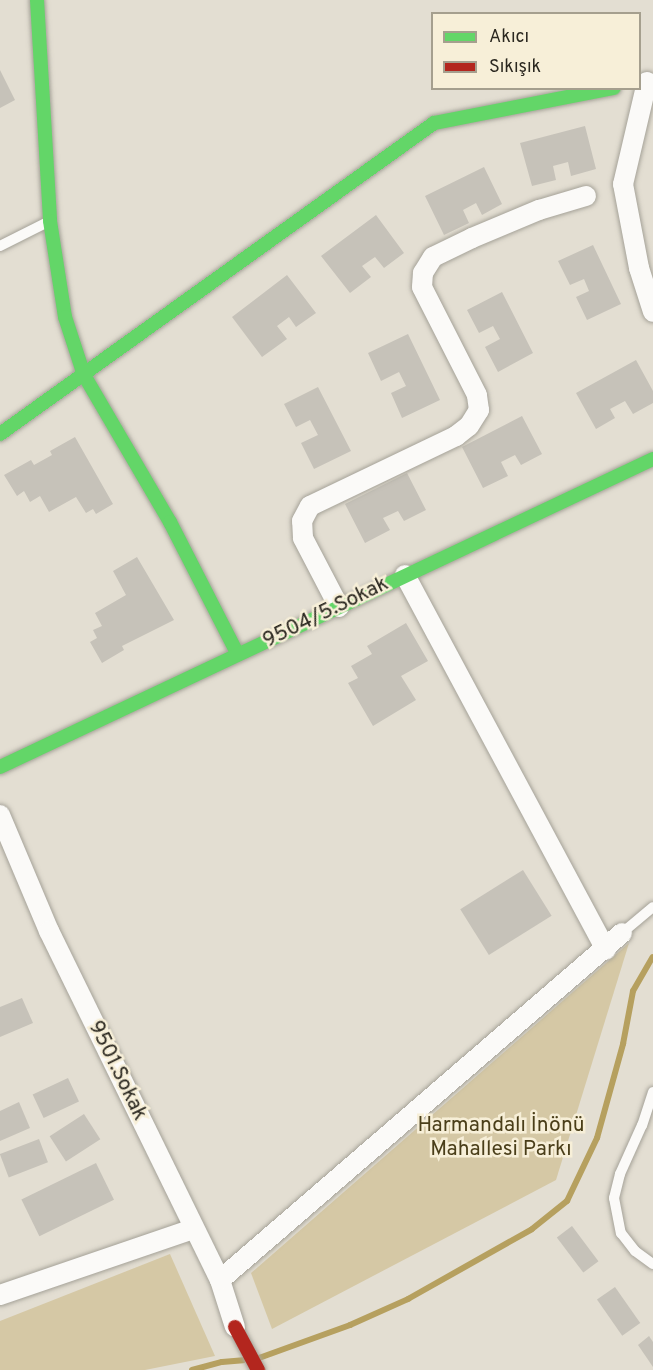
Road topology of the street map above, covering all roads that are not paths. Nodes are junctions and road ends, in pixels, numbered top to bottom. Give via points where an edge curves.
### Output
1 (37, 0) edge
2 (646, 82) edge
3 (604, 90) edge
4 (586, 196) dead end
5 (50, 221) junction
6 (0, 246) edge
7 (653, 312) edge
8 (84, 375) junction
9 (0, 434) edge
10 (653, 459) edge
11 (405, 575) junction
12 (339, 607) junction
13 (238, 655) junction
14 (0, 767) edge
15 (0, 815) edge
16 (653, 907) edge
17 (622, 933) joint
18 (606, 950) junction
19 (653, 1092) edge
20 (193, 1229) junction
21 (653, 1263) edge
22 (220, 1280) junction
23 (0, 1295) edge
24 (235, 1327) joint
25 (258, 1370) edge

1 - 5 street
2 - 7 street via 623,184 639,268
3 - 8 street via 434,123
4 - 12 street via 538,210 462,243 433,257 423,273 422,287 477,395 479,410 469,426 456,436 310,506 302,521 303,538
5 - 6 lane
5 - 8 street via 65,317
8 - 9 street
8 - 13 street via 170,522
10 - 11 street, 9504/5.Sokak
11 - 12 street, 9504/5.Sokak
11 - 18 street
12 - 13 street, 9504/5.Sokak
13 - 14 street, 9504/5.Sokak
15 - 20 street, 9501.Sokak via 50,931
16 - 17 lane
17 - 18 street
18 - 22 street
19 - 21 lane via 614,1198 621,1233 635,1251
20 - 22 street, 9501.Sokak
20 - 23 street
22 - 24 street, 9501.Sokak
24 - 25 street

